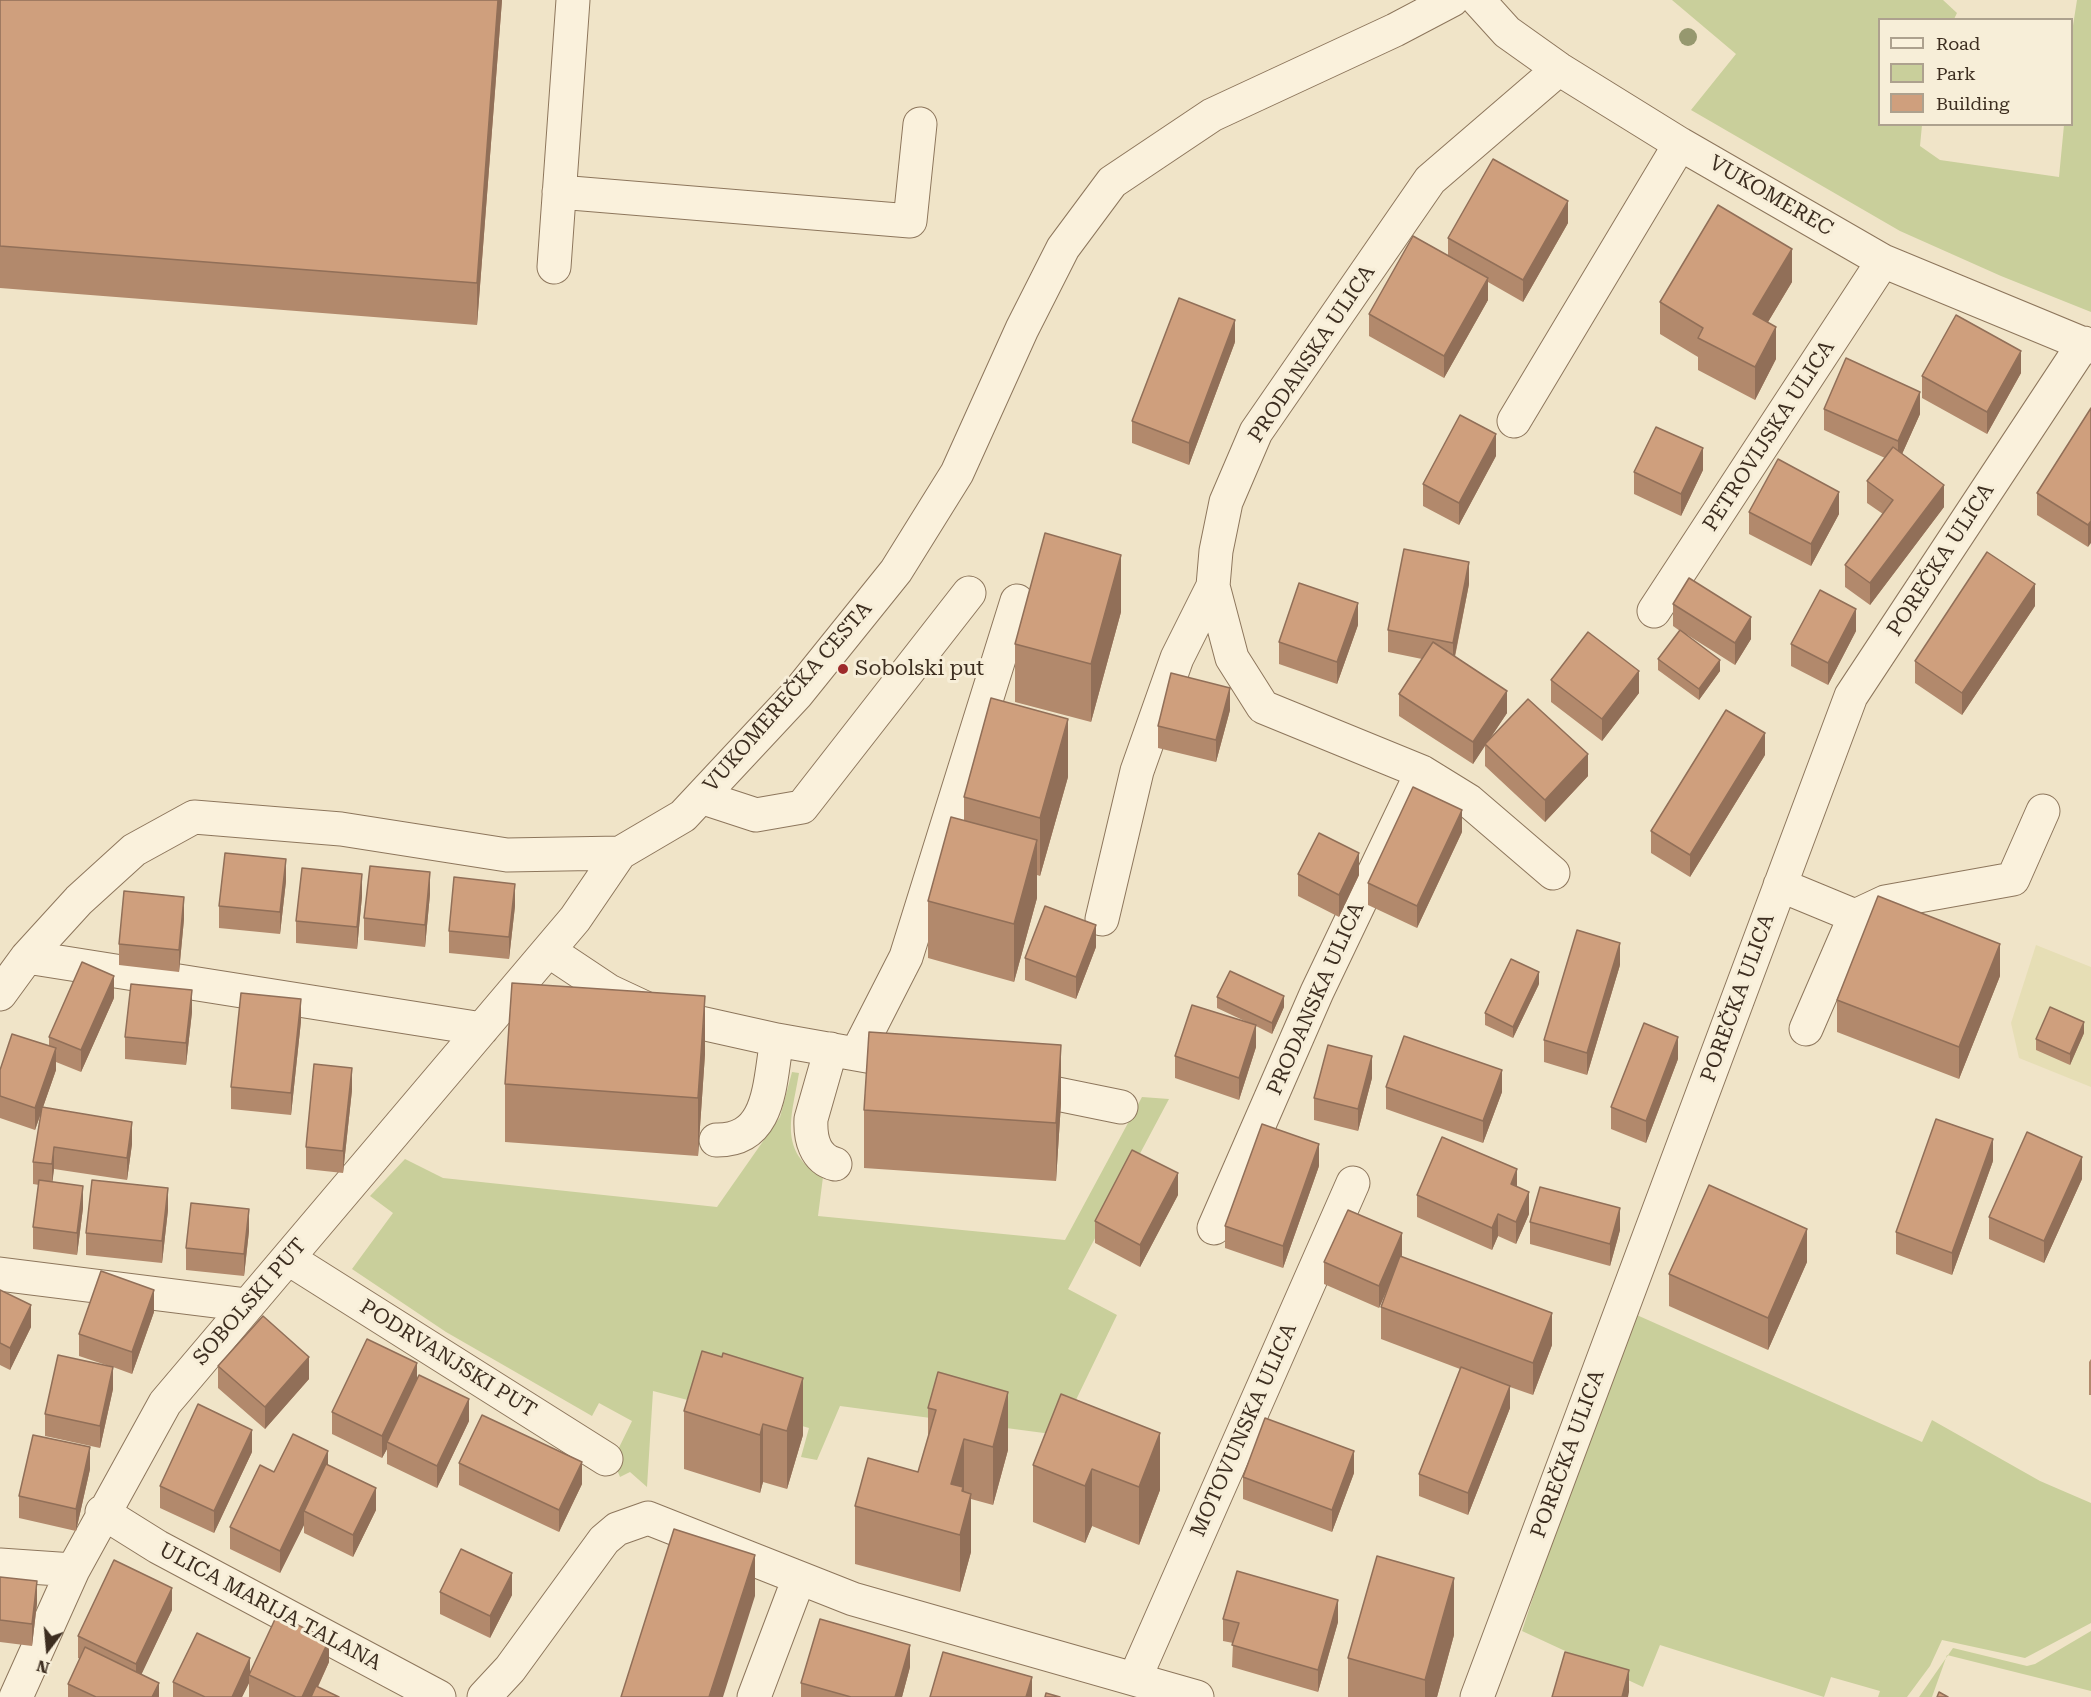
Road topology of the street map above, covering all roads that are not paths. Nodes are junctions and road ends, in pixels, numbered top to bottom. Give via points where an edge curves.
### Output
1 (573, 0) edge
2 (1452, 0) edge
3 (1478, 0) edge
4 (1559, 69) junction
5 (920, 124) dead end
6 (1680, 144) junction
7 (559, 192) junction
8 (1883, 261) junction
9 (554, 267) dead end
10 (2087, 345) edge
11 (1514, 421) dead end
12 (1213, 586) junction
13 (969, 593) dead end
14 (1017, 601) dead end
15 (1654, 611) dead end
16 (1422, 772) junction
17 (701, 797) junction
18 (2043, 811) dead end
19 (620, 853) junction
20 (1553, 873) dead end
21 (1780, 885) junction
22 (1855, 916) junction
23 (1102, 919) dead end
24 (549, 951) junction
25 (27, 957) junction
26 (0, 994) edge
27 (482, 1029) junction
28 (1806, 1029) dead end
29 (777, 1040) junction
30 (844, 1051) junction
31 (938, 1070) edge
32 (984, 1079) edge
33 (1121, 1107) dead end
34 (716, 1140) dead end
35 (835, 1164) dead end
36 (1353, 1183) dead end
37 (1214, 1228) dead end
38 (289, 1259) junction
39 (0, 1274) edge
40 (247, 1305) junction
41 (606, 1459) dead end
42 (102, 1512) junction
43 (0, 1565) edge
44 (73, 1570) junction
45 (799, 1578) junction
46 (1135, 1678) junction
47 (16, 1697) edge
48 (439, 1697) edge
49 (484, 1697) edge
50 (754, 1697) edge
51 (1197, 1697) edge
52 (1477, 1697) edge

1 - 7 street
2 - 17 street, VUKOMEREČKA CESTA via 1212,115 1112,182 1063,248 957,473 896,571 797,694
3 - 4 street, VUKOMEREC via 1507,32
4 - 6 street, VUKOMEREC
4 - 12 street, PRODANSKA ULICA via 1430,180 1256,432 1226,502 1215,551
5 - 7 street via 910,221
6 - 8 street, VUKOMEREC
6 - 11 street
7 - 9 street
8 - 10 street, VUKOMEREC
8 - 15 street, PETROVIJSKA ULICA
10 - 21 street, POREČKA ULICA via 1851,696
12 - 16 street, PRODANSKA ULICA via 1232,658 1263,707
12 - 23 street via 1178,658 1137,771
13 - 17 street via 802,807 756,815
14 - 30 street via 906,957
16 - 20 street, PRODANSKA ULICA via 1469,801
16 - 37 street, PRODANSKA ULICA via 1317,992
17 - 19 street, VUKOMEREČKA CESTA via 683,816
18 - 22 street via 2013,879 1885,902
19 - 24 street, SOBOLSKI PUT
19 - 25 street, VUKOMEREČKA CESTA via 507,855 341,829 194,817 134,850 79,900
21 - 22 street
21 - 52 street, POREČKA ULICA
22 - 28 street
24 - 27 street, SOBOLSKI PUT
24 - 29 street via 609,991 656,1013
25 - 26 street, VUKOMEREČKA CESTA
25 - 27 street
27 - 38 street, SOBOLSKI PUT
29 - 30 street
29 - 34 street via 766,1105 758,1123 741,1137
30 - 31 street
30 - 35 street via 810,1130 820,1156
32 - 33 street
36 - 46 street, MOTOVUNSKA ULICA
38 - 40 street, SOBOLSKI PUT
38 - 41 street, PODRVANJSKI PUT
39 - 40 street
40 - 42 street, SOBOLSKI PUT via 165,1403
42 - 44 street, SOBOLSKI PUT
42 - 48 street, ULICA MARIJA TALANA via 158,1547
43 - 44 street
44 - 47 street, SOBOLSKI PUT
45 - 46 street via 853,1599
45 - 49 street via 648,1518 617,1529 604,1540 510,1669
45 - 50 street
46 - 51 street

